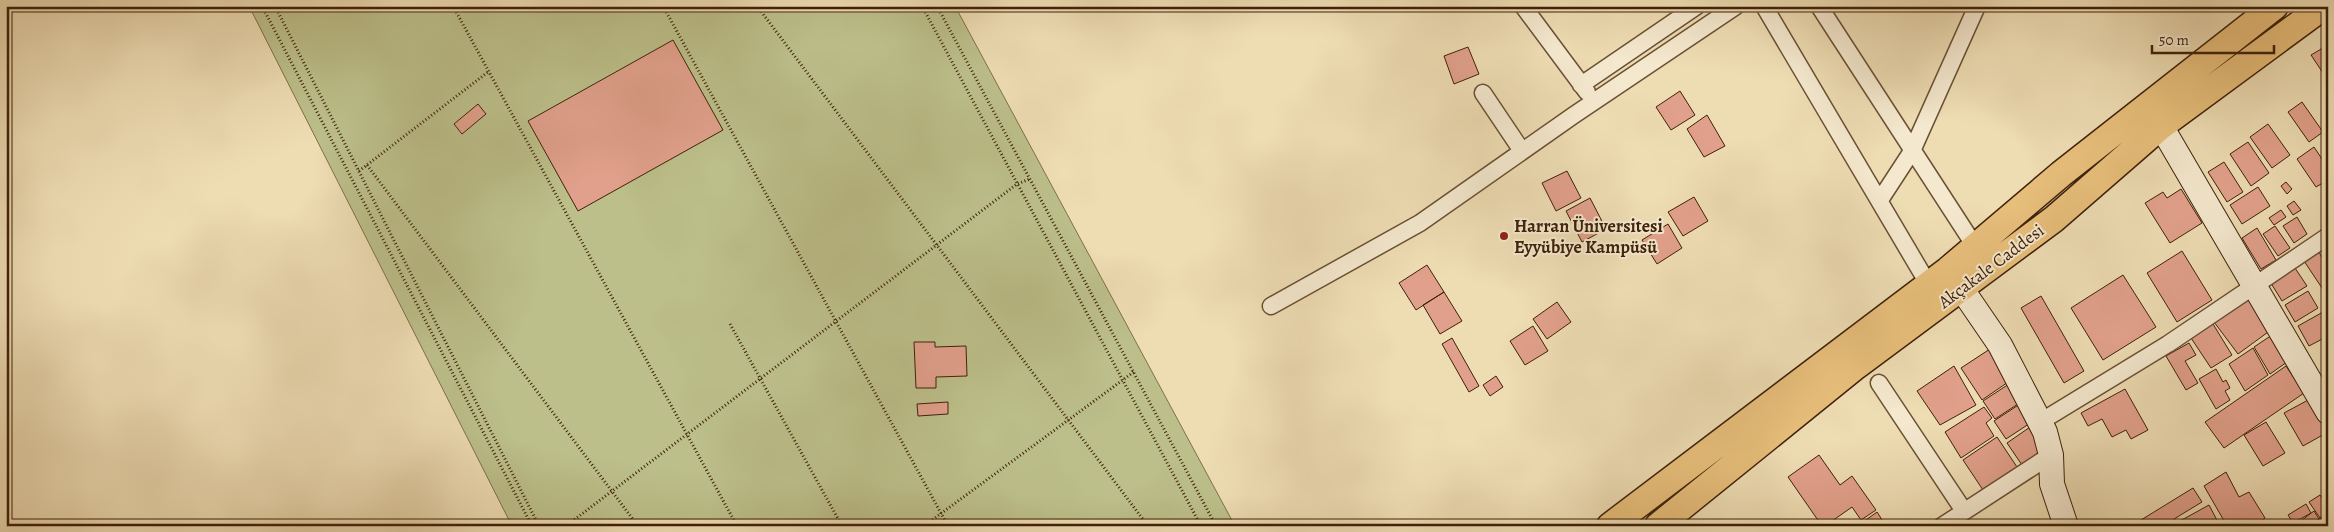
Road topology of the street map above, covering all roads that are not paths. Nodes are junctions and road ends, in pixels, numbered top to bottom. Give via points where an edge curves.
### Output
1 (1523, 6) edge
2 (1697, 6) edge
3 (1736, 6) edge
4 (1764, 6) edge
5 (1820, 6) edge
6 (1975, 6) edge
7 (2275, 6) edge
8 (2324, 6) edge
9 (1581, 85) junction
10 (1483, 93) dead end
11 (1594, 102) junction
12 (2161, 126) junction
13 (1522, 151) junction
14 (1912, 151) junction
15 (1880, 200) junction
16 (2328, 236) edge
17 (1984, 257) junction
18 (2254, 284) junction
19 (1945, 287) junction
20 (1271, 306) dead end
21 (1879, 383) dead end
22 (2328, 412) edge
23 (2040, 422) junction
24 (2051, 455) junction
25 (1964, 511) junction
26 (1610, 526) edge
27 (1658, 526) edge
28 (1942, 526) edge
29 (2066, 526) edge

1 - 9 street
2 - 9 street
3 - 11 street
4 - 15 street
5 - 14 street
6 - 14 street
7 - 17 main road, Akçakale Caddesi via 2061,174
8 - 12 main road, Akçakale Caddesi
9 - 11 street
10 - 13 street
11 - 13 street
12 - 17 main road, Akçakale Caddesi via 2054,219
12 - 18 street
13 - 20 street via 1420,223
14 - 15 street
14 - 17 street
15 - 19 street
16 - 18 street
17 - 19 main road, Akçakale Caddesi
18 - 22 street
18 - 23 street via 2168,344
19 - 23 street via 2000,345
19 - 26 main road, Akçakale Caddesi
19 - 27 main road, Akçakale Caddesi via 1856,366
21 - 25 street
23 - 24 street
24 - 25 street
24 - 29 street via 2052,484
25 - 28 street

